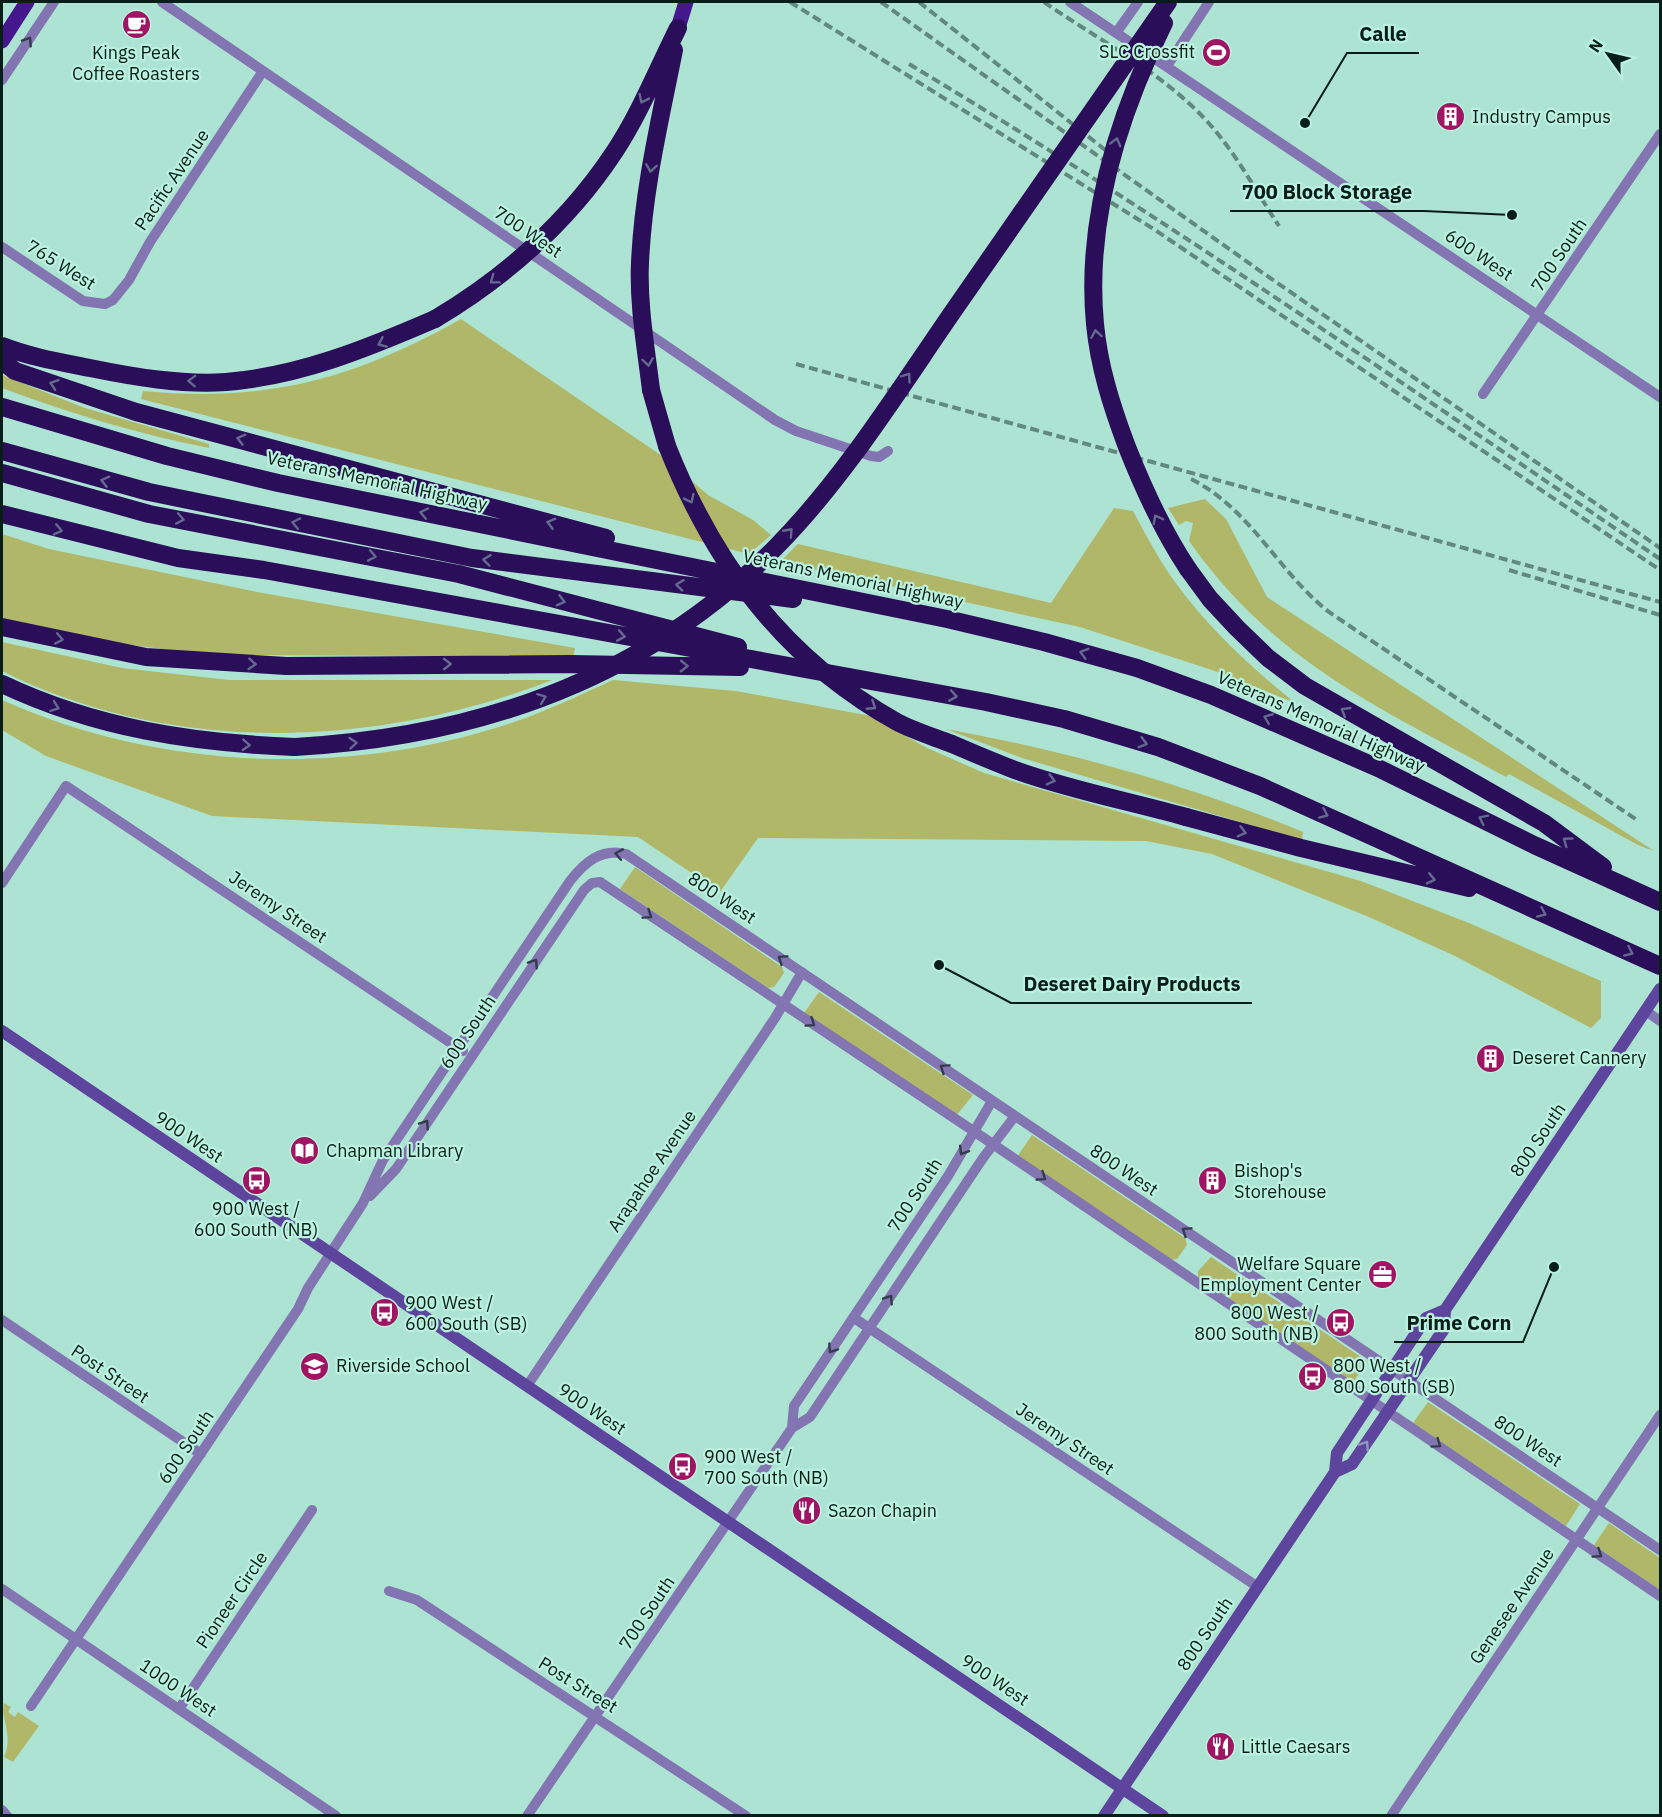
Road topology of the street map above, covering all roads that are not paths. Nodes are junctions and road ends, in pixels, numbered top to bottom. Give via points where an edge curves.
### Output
1 (27, 2) edge
2 (54, 2) edge
3 (162, 2) edge
4 (686, 2) edge
5 (1070, 2) edge
6 (1138, 2) edge
7 (1168, 2) edge
8 (1174, 2) edge
9 (1209, 2) edge
10 (678, 28) junction
11 (1116, 33) junction
12 (2, 41) edge
13 (1167, 66) junction
14 (263, 71) junction
15 (2, 80) edge
16 (1660, 134) edge
17 (2, 247) edge
18 (105, 304) joint
19 (1538, 315) junction
20 (2, 346) edge
21 (2, 361) edge
22 (1483, 394) dead end
23 (1660, 397) edge
24 (2, 407) edge
25 (2, 451) edge
26 (888, 451) dead end
27 (2, 473) edge
28 (2, 514) edge
29 (769, 583) junction
30 (947, 619) junction
31 (2, 627) edge
32 (792, 668) junction
33 (2, 684) edge
34 (877, 684) junction
35 (570, 881) joint
36 (2, 883) edge
37 (1631, 888) junction
38 (1510, 898) junction
39 (1660, 902) edge
40 (1660, 966) edge
41 (802, 972) junction
42 (1660, 989) edge
43 (784, 1005) junction
44 (1646, 1011) junction
45 (1660, 1021) edge
46 (2, 1031) edge
47 (458, 1048) junction
48 (471, 1057) junction
49 (992, 1101) junction
50 (1015, 1116) junction
51 (975, 1132) junction
52 (993, 1144) junction
53 (363, 1203) junction
54 (917, 1222) junction
55 (933, 1233) junction
56 (330, 1254) junction
57 (1445, 1310) junction
58 (854, 1317) junction
59 (2, 1320) edge
60 (870, 1328) junction
61 (1392, 1370) junction
62 (1408, 1381) junction
63 (527, 1386) junction
64 (1372, 1400) junction
65 (1388, 1411) junction
66 (1660, 1414) edge
67 (792, 1428) junction
68 (201, 1454) junction
69 (1335, 1473) junction
70 (1598, 1508) junction
71 (312, 1510) dead end
72 (728, 1522) junction
73 (1577, 1539) junction
74 (1660, 1550) edge
75 (1258, 1587) junction
76 (2, 1589) edge
77 (389, 1591) dead end
78 (1660, 1596) edge
79 (76, 1639) junction
80 (31, 1706) dead end
81 (178, 1709) junction
82 (595, 1716) junction
83 (1123, 1788) junction
84 (2, 1810) edge
85 (8, 1815) edge
86 (336, 1815) edge
87 (527, 1815) edge
88 (746, 1815) edge
89 (1104, 1815) edge
90 (1163, 1815) edge
91 (1391, 1815) edge

1 - 12 main road
15 -> 2 street
3 - 14 street, 700 West
4 - 10 main road
5 - 11 street, 600 West
6 - 11 street
33 -> 7 highway, bridge via 80,716 128,729 190,740 294,747 368,741 459,725 544,698 640,651 734,585 775,548 840,473
37 -> 8 highway, bridge via 1544,823 1305,686 1268,658 1210,598 1153,510 1102,369 1094,282 1103,187 1121,122
9 - 13 street
10 -> 20 highway, bridge via 616,150 581,198 543,240 463,303 435,319 359,352 302,369 226,382 145,379 23,355
10 -> 38 highway, bridge via 647,196 640,264 640,303 651,390 667,446 703,527 753,600 793,644 845,688 899,722 1017,770 1301,848
11 - 13 street, 600 West
13 - 19 street, 600 West
14 - 18 street, Pacific Avenue via 129,280
14 - 26 street, 700 West via 775,420 871,456 879,457
16 - 19 street, 700 South
17 - 18 street, 765 West via 83,301
19 - 22 street, 700 South
19 - 23 street, 600 West
29 -> 21 highway via 135,412 15,371
29 -> 24 highway, Veterans Memorial Highway via 278,483 167,456
30 -> 25 highway via 472,558 149,492
27 -> 34 highway via 149,513 459,574
28 -> 32 highway via 178,558 264,570
29 - 30 highway, Veterans Memorial Highway
37 -> 30 highway, Veterans Memorial Highway via 1368,763 1211,695 1137,668
31 -> 32 highway via 146,657 286,666 571,663
32 - 34 highway
34 -> 38 highway via 1030,712 1158,747 1280,794
41 -> 35 street, 800 West via 626,854 599,855 584,864
35 - 47 street, 600 South
36 - 47 street, Jeremy Street via 66,786
37 - 39 highway, Veterans Memorial Highway
38 -> 40 highway
41 - 43 street, Arapahoe Avenue
49 -> 41 street, 800 West
42 - 44 main road, 800 South
48 -> 43 street, 600 South via 592,883 600,882
43 -> 51 street
43 - 63 street, Arapahoe Avenue
44 - 45 street
44 - 57 main road, 800 South
46 - 56 main road, 900 West
47 - 48 street, Jeremy Street
47 - 53 street, 600 South via 382,1160
53 -> 48 street, 600 South via 396,1169
49 - 50 street, 800 West
49 - 51 street, 700 South
50 - 52 street, 700 South
61 -> 50 street, 800 West
51 - 52 street
51 -> 54 street, 700 South
52 - 55 street, 700 South
52 -> 64 street
53 - 56 street, 600 South
54 - 55 street
54 - 58 street, 700 South
60 -> 55 street, 700 South
56 - 63 main road, 900 West
56 - 68 street, 600 South
57 - 61 main road, 800 South via 1426,1318
57 - 62 main road, 800 South via 1444,1329
58 - 60 street, Jeremy Street
58 -> 67 street, 700 South via 794,1406
59 - 68 street, Post Street
60 - 67 street, 700 South via 810,1417
60 - 75 street, Jeremy Street
61 - 62 street, 800 West
61 - 64 main road, 800 South
62 - 65 main road, 800 South
62 - 70 street, 800 West
63 - 72 main road, 900 West
64 - 65 street
64 - 69 main road, 800 South via 1337,1453
69 -> 65 main road, 800 South via 1352,1464
65 -> 73 street
66 - 70 street, Genesee Avenue
67 - 72 street, 700 South
68 - 79 street, 600 South
69 - 75 main road, 800 South
70 - 73 street, Genesee Avenue
70 - 74 street, 800 West
71 - 81 street, Pioneer Circle
72 - 82 street, 700 South
72 - 83 main road, 900 West
73 -> 78 street
73 - 91 street, Genesee Avenue
75 - 83 main road, 800 South
76 - 79 street, 1000 West
77 - 82 street, Post Street via 417,1600
79 - 80 street, 600 South
79 - 81 street, 1000 West
81 - 86 street, 1000 West
82 - 87 street, 700 South
82 - 88 street, Post Street
83 - 89 main road, 800 South
83 - 90 main road, 900 West
84 - 85 street

